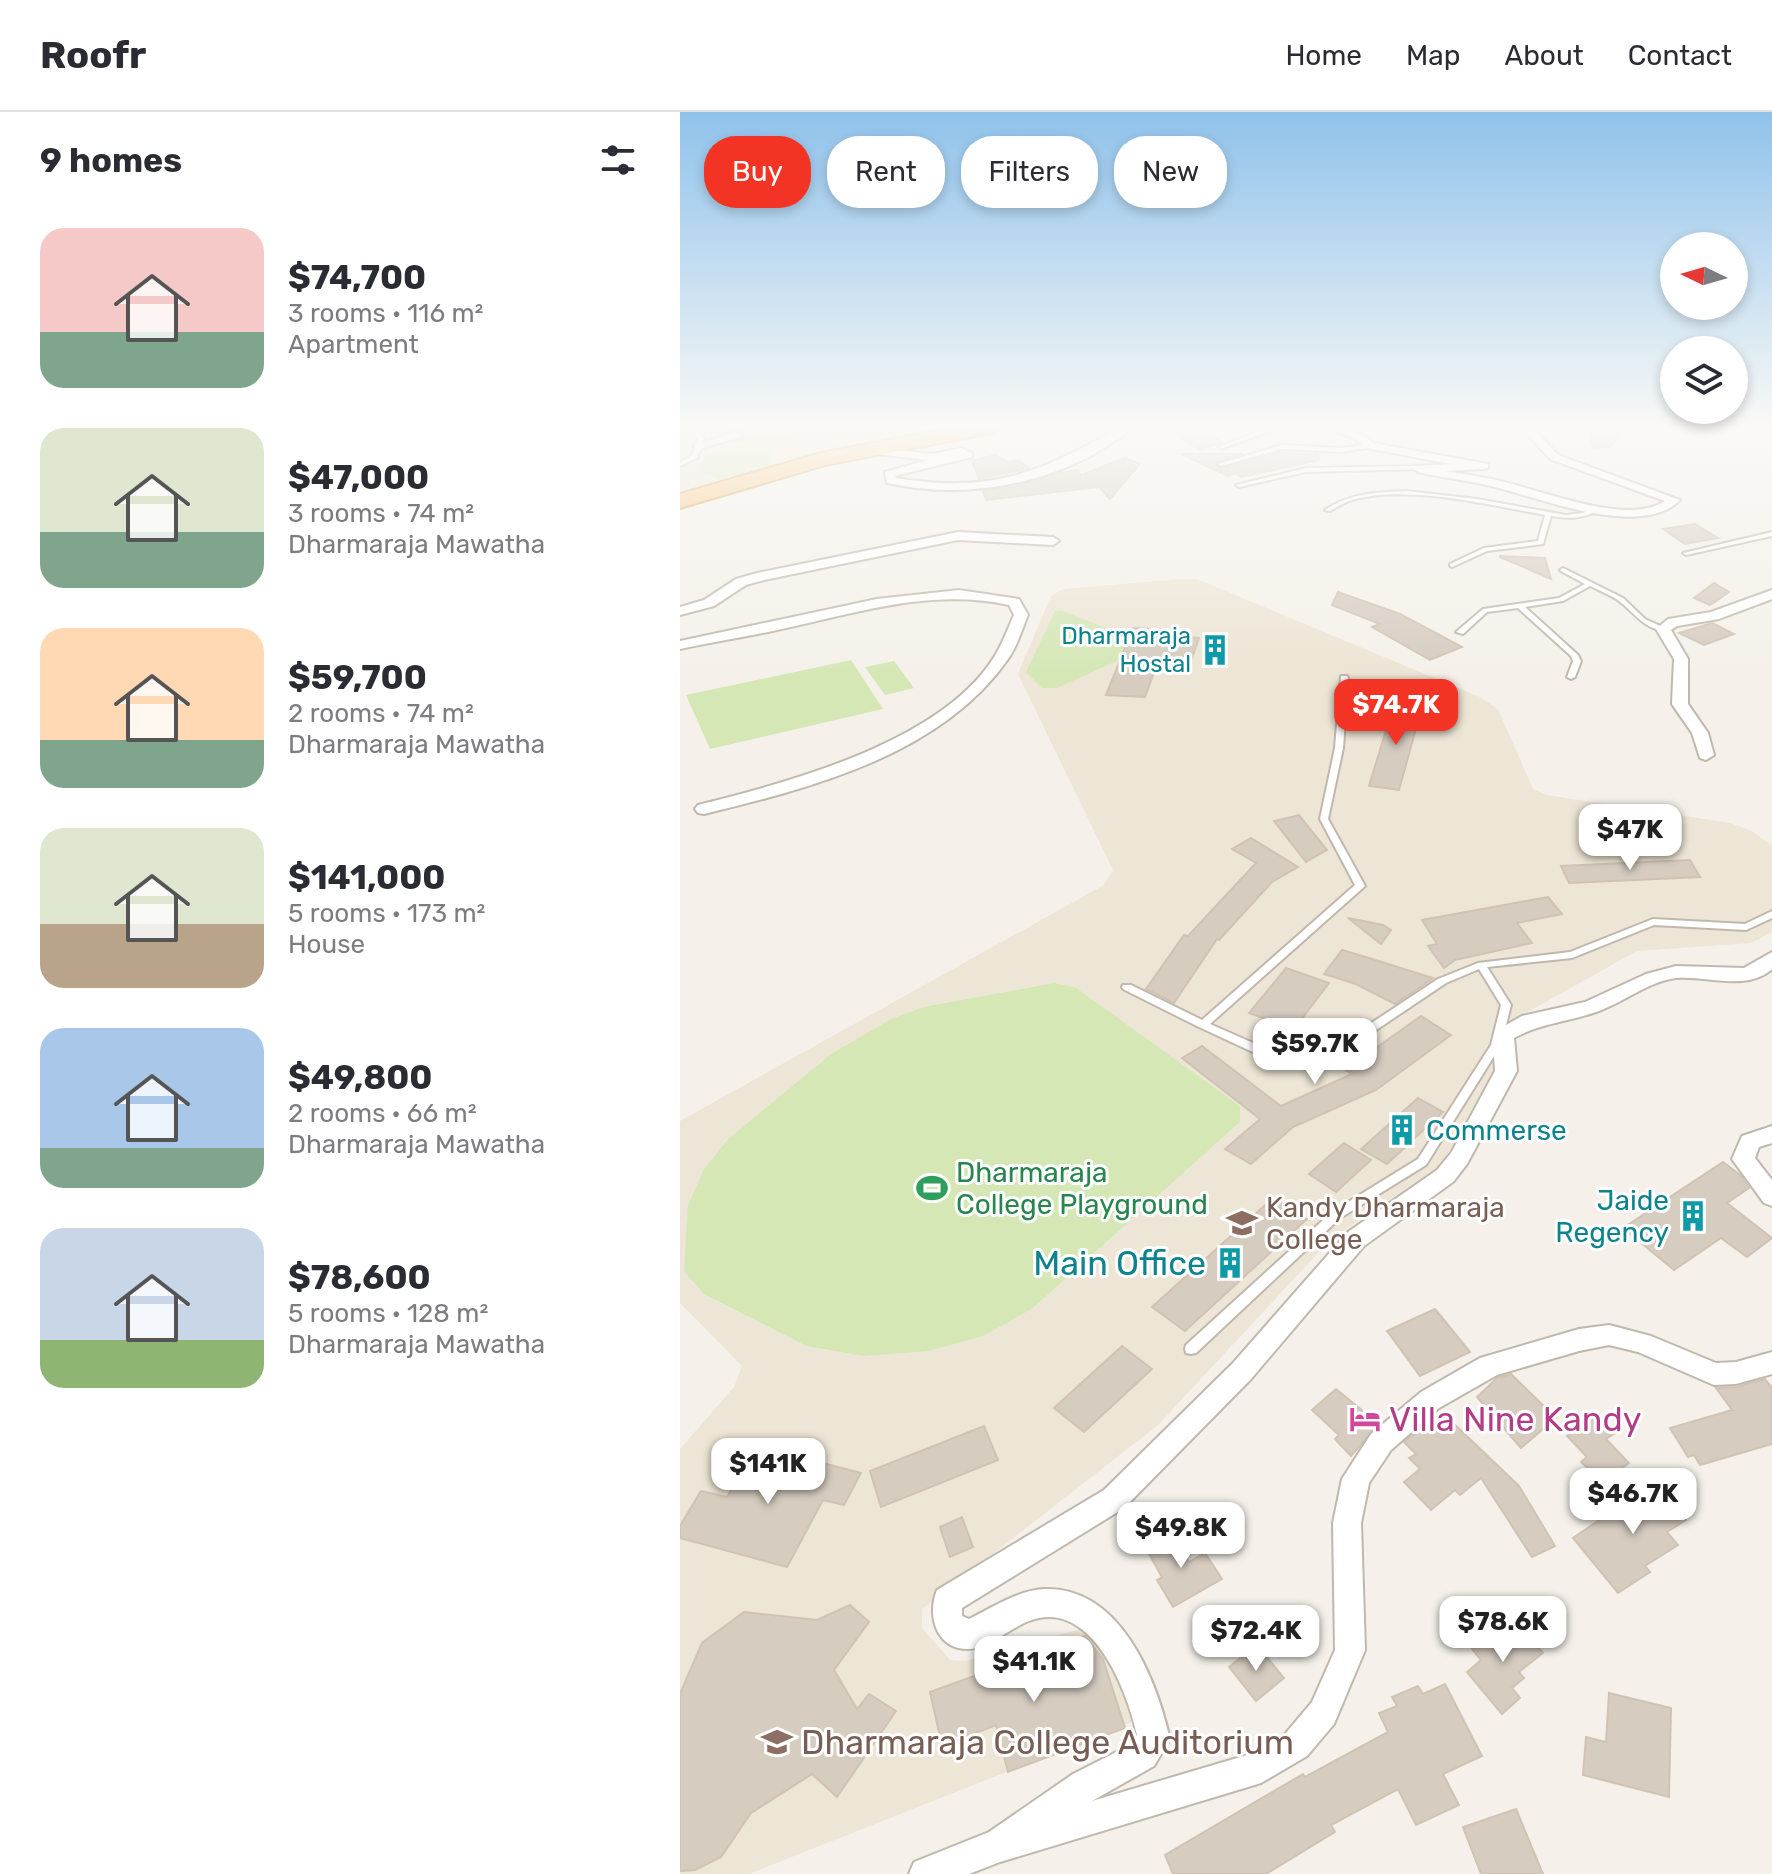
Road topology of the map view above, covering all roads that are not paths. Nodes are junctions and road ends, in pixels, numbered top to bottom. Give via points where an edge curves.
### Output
1 (1521, 509) edge
2 (1593, 509) edge
3 (1666, 509) edge
4 (1596, 510) junction
5 (1548, 514) junction
6 (1772, 534) edge
7 (1053, 541) dead end
8 (1686, 553) dead end
9 (1452, 565) dead end
10 (1563, 570) dead end
11 (1588, 585) junction
12 (1772, 594) edge
13 (1521, 607) junction
14 (680, 611) edge
15 (1663, 629) junction
16 (1460, 632) dead end
17 (680, 645) edge
18 (1571, 677) dead end
19 (1344, 678) dead end
20 (1706, 755) dead end
21 (704, 809) dead end
22 (1772, 914) edge
23 (1772, 958) edge
24 (1481, 965) junction
25 (1127, 987) dead end
26 (1203, 1025) junction
27 (1772, 1134) edge
28 (1772, 1197) edge
29 (1191, 1349) dead end
30 (1772, 1363) edge
31 (1000, 1845) junction
32 (926, 1874) edge

1 - 5 lane
2 - 4 street
3 - 4 street
4 - 5 lane via 1566,517
5 - 9 lane via 1541,543 1486,549
6 - 8 lane
7 - 14 street via 958,536 762,576 741,582 709,603
10 - 11 lane
11 - 13 lane via 1561,600
11 - 15 lane via 1621,599 1643,620
12 - 15 street
13 - 16 lane via 1485,610
13 - 18 lane via 1574,655
15 - 20 street via 1681,659 1680,704 1700,733
17 - 21 street via 932,593 982,593 1014,602 1021,615 1015,640 964,703 923,730 860,761
19 - 26 lane via 1339,748 1324,819 1360,886
22 - 24 lane via 1746,927 1653,922 1572,955
23 - 31 street via 1746,974 1676,972 1653,978 1591,1007 1529,1021 1506,1034 1506,1071 1445,1176 1356,1239 1242,1371 1114,1499 948,1600 945,1611 961,1635 1042,1602 1071,1607 1097,1621 1111,1637 1151,1719 1154,1739 1143,1755 1085,1786
24 - 26 lane via 1442,981 1323,1060 1299,1064 1274,1057
24 - 29 lane via 1506,1005 1496,1045 1422,1162 1336,1215
25 - 26 lane
27 - 28 street via 1750,1142 1743,1159
30 - 31 street via 1714,1374 1609,1335 1489,1366 1430,1400 1381,1442 1356,1479 1347,1523 1350,1650 1323,1713 1296,1745 1261,1767
31 - 32 street

